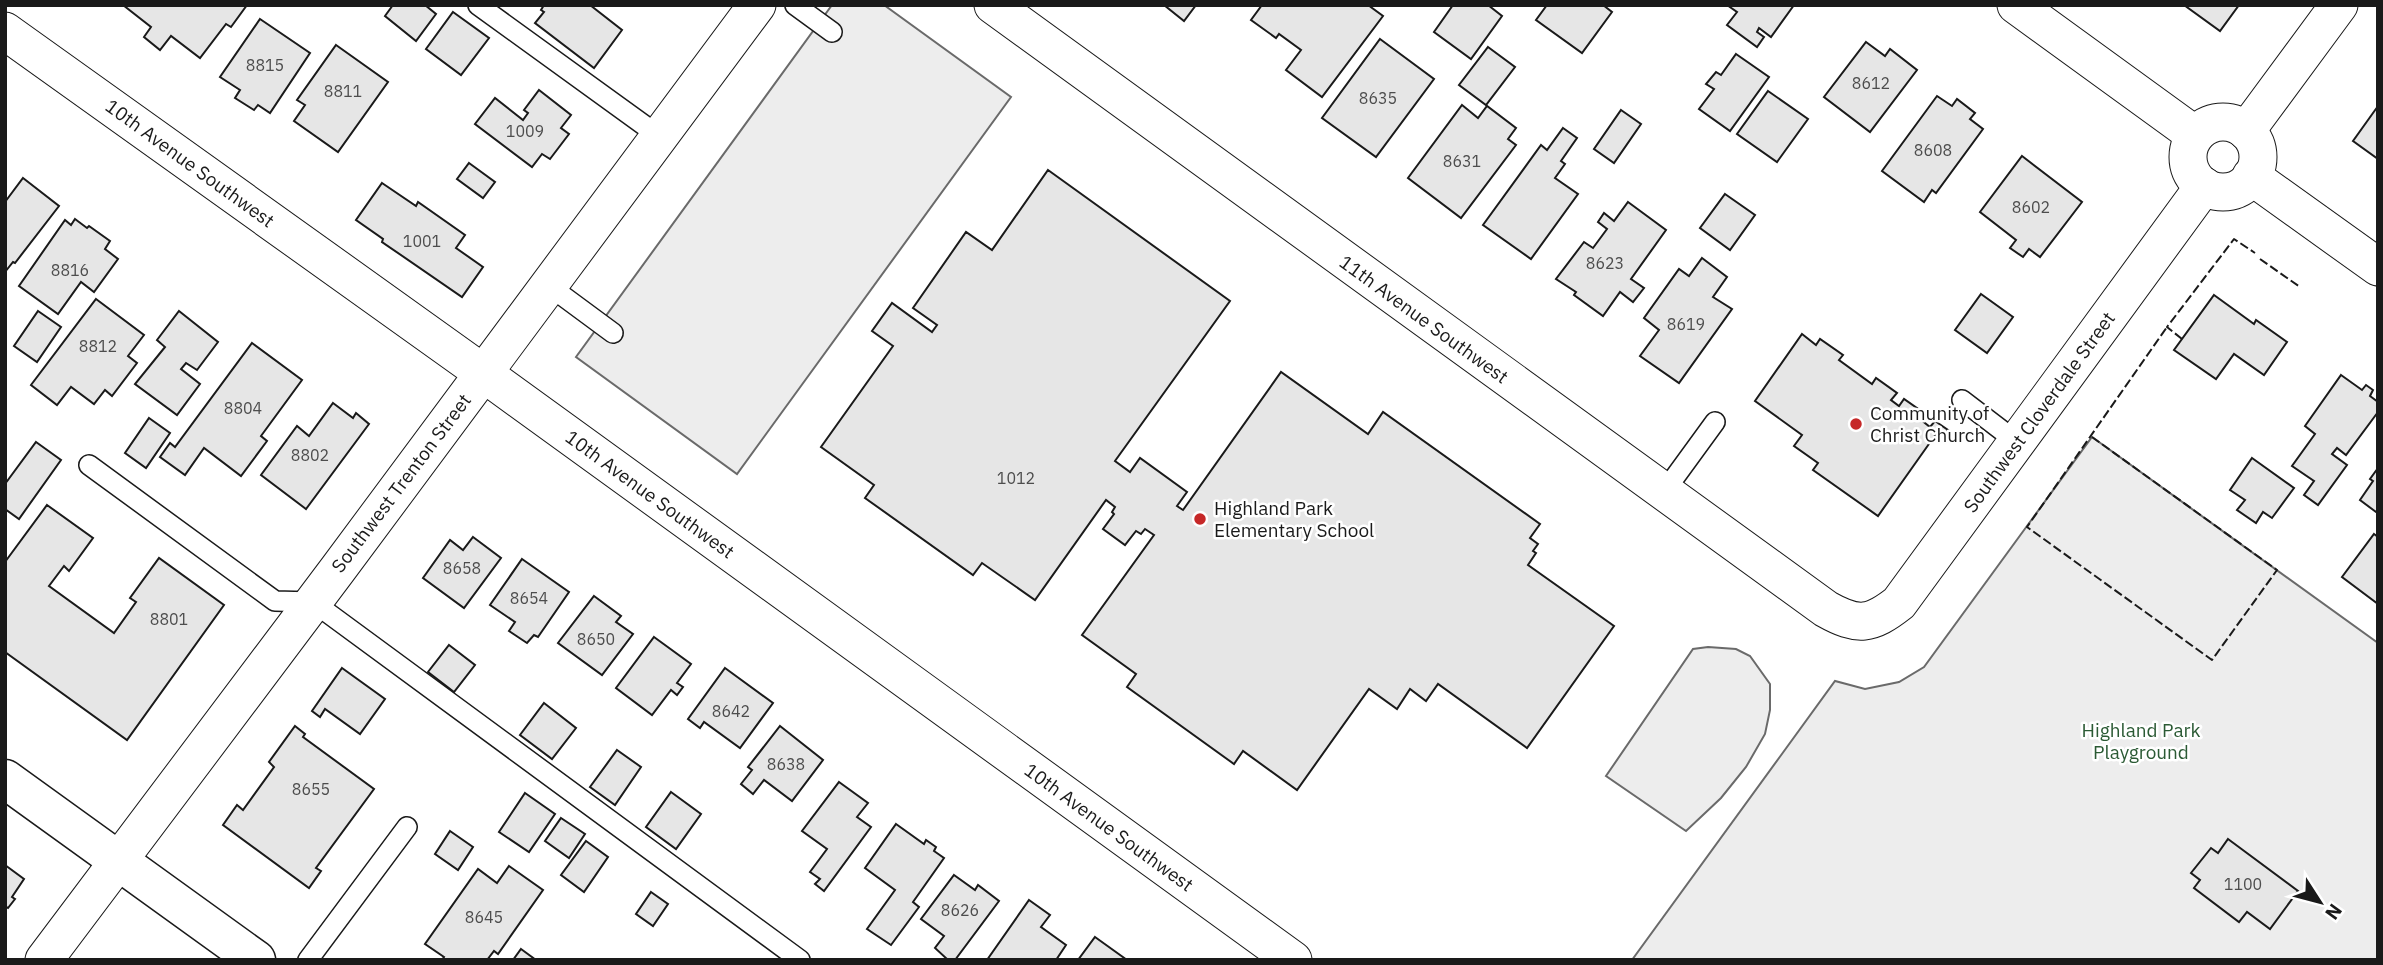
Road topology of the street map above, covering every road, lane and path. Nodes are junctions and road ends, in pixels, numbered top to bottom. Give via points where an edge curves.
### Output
1 (478, 5) edge
2 (757, 5) edge
3 (795, 5) edge
4 (993, 5) edge
5 (2016, 5) edge
6 (2339, 5) edge
7 (5, 31) edge
8 (832, 32) dead end
9 (2246, 131) junction
10 (2195, 135) junction
11 (659, 136) junction
12 (2251, 176) junction
13 (2204, 186) junction
14 (2378, 267) edge
15 (548, 285) junction
16 (613, 333) dead end
17 (483, 373) junction
18 (1962, 400) dead end
19 (1715, 422) dead end
20 (2017, 442) junction
21 (89, 465) dead end
22 (1664, 492) junction
23 (313, 602) junction
24 (1860, 621) joint
25 (5, 779) edge
26 (407, 827) dead end
27 (118, 860) junction
28 (44, 960) edge
29 (256, 960) edge
30 (308, 960) edge
31 (800, 960) edge
32 (1293, 960) edge

1 - 11 lane
2 - 11 street, Southwest Trenton Street
3 - 8 lane
4 - 22 street, 11th Avenue Southwest
5 - 10 street
6 - 9 street
7 - 17 street, 10th Avenue Southwest
9 - 10 street via 2221,121
9 - 12 street via 2257,149
10 - 13 street via 2188,163
11 - 15 street, Southwest Trenton Street
12 - 13 street via 2230,191
12 - 14 street
13 - 20 street, Southwest Cloverdale Street
15 - 16 lane
15 - 17 street, Southwest Trenton Street
17 - 23 street, Southwest Trenton Street
17 - 32 street, 10th Avenue Southwest
18 - 20 lane
19 - 22 lane
20 - 24 street, Southwest Cloverdale Street via 1899,603 1878,619
21 - 23 lane via 275,601
22 - 24 street, 11th Avenue Southwest via 1826,609 1845,620
23 - 27 street, Southwest Trenton Street
23 - 31 lane
25 - 27 street
26 - 30 lane
27 - 28 street, Southwest Trenton Street
27 - 29 street

